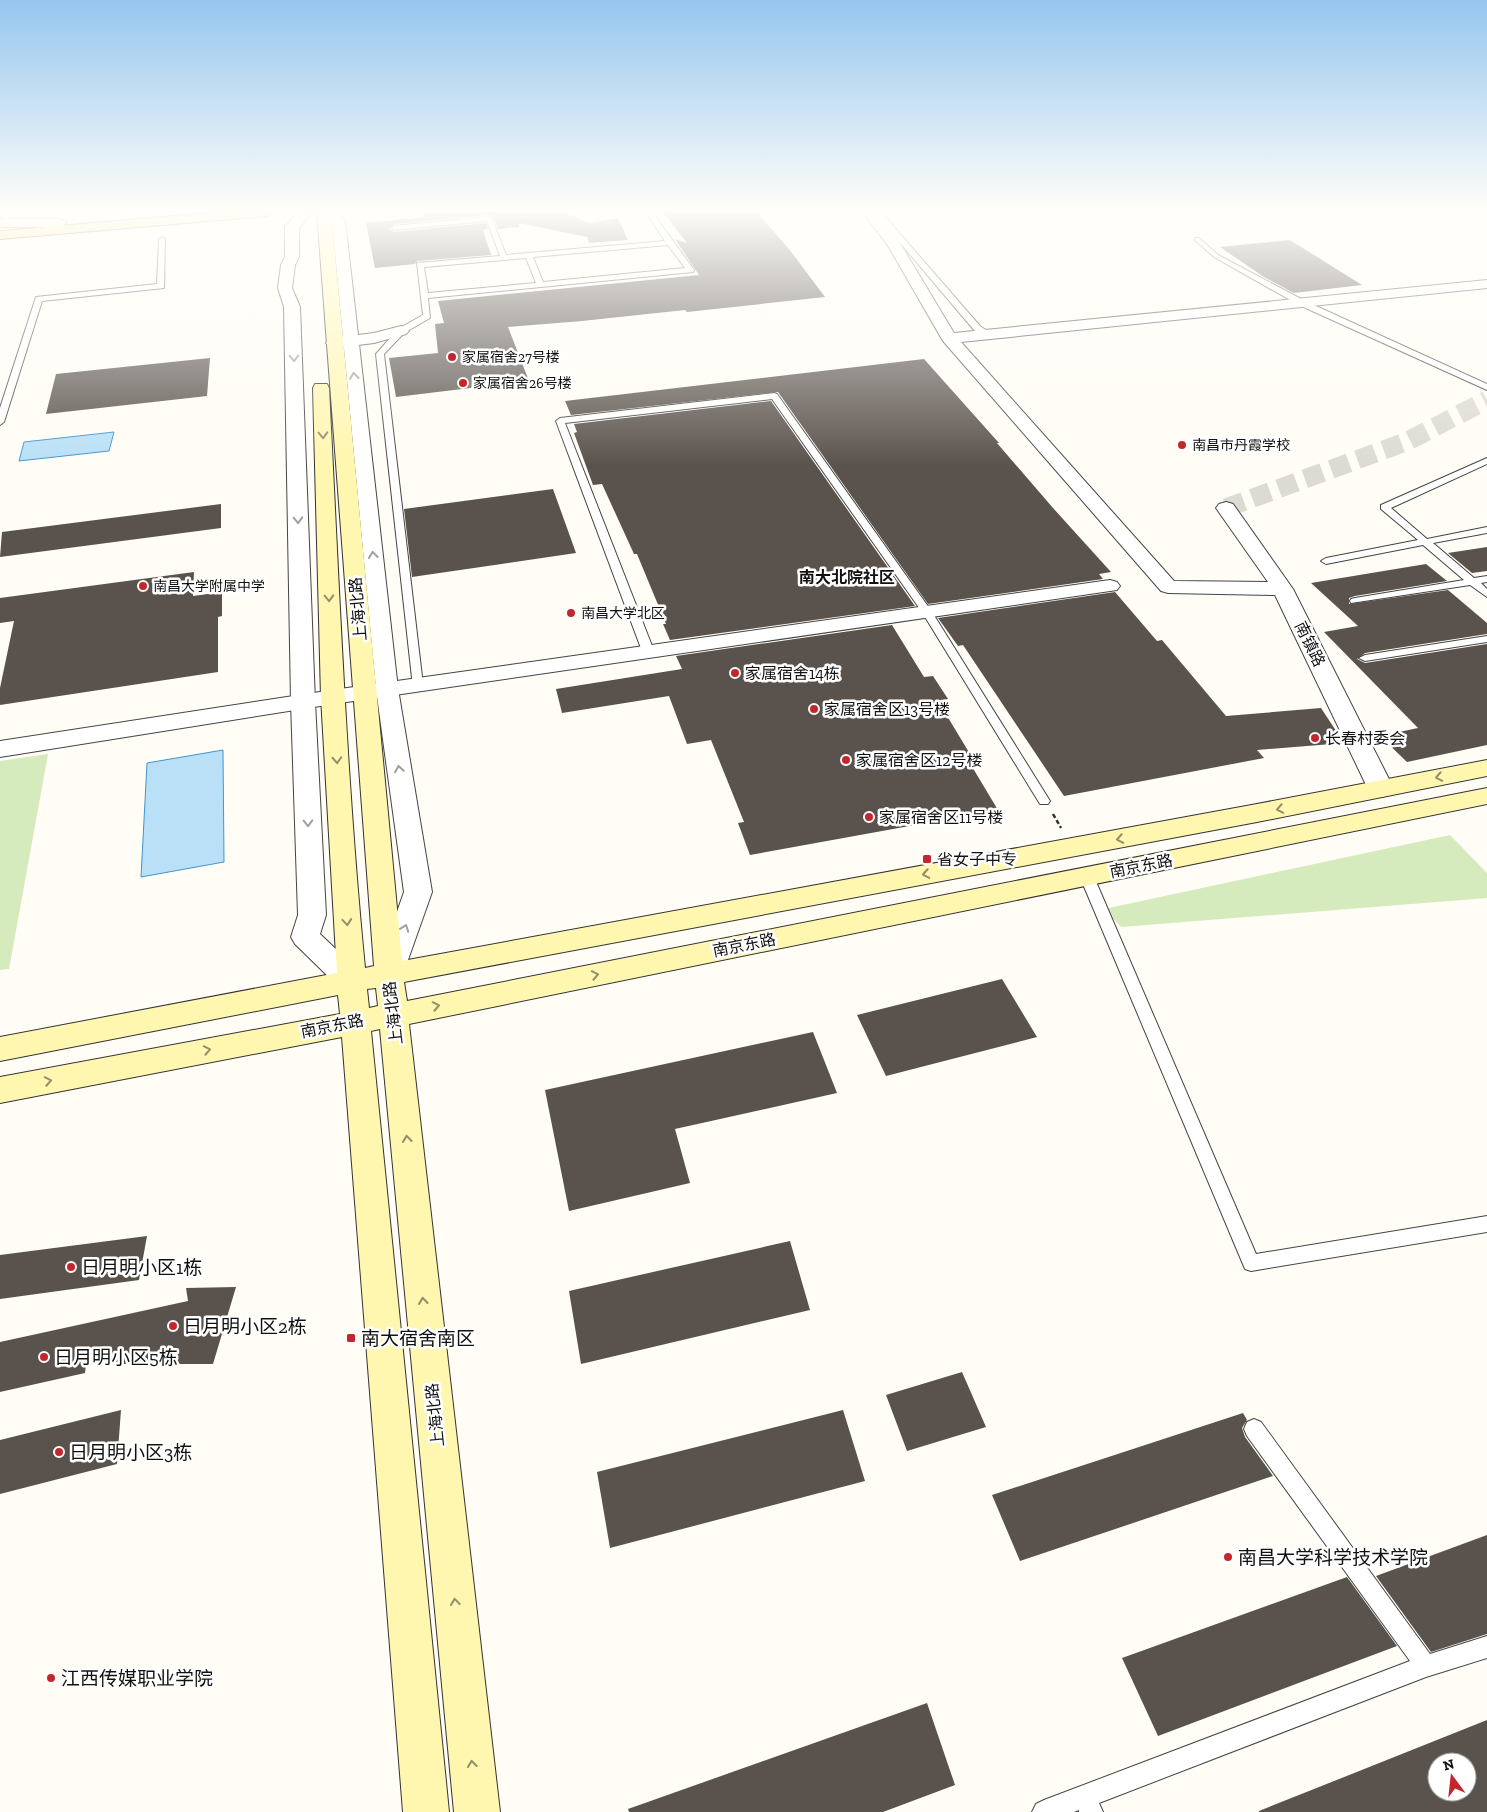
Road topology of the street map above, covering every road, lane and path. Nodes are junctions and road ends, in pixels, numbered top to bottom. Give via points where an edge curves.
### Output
1 (424, 296) edge
2 (62, 297) edge
3 (288, 297) edge
4 (314, 297) edge
5 (336, 297) edge
6 (341, 297) edge
7 (925, 297) edge
8 (950, 297) edge
9 (1290, 297) edge
10 (1365, 297) edge
11 (1302, 303) junction
12 (401, 331) junction
13 (988, 335) junction
14 (949, 338) junction
15 (342, 342) junction
16 (1487, 387) edge
17 (0, 422) edge
18 (1487, 461) edge
19 (1226, 508) dead end
20 (1487, 530) edge
21 (1425, 542) junction
22 (1326, 561) dead end
23 (1487, 579) edge
24 (1472, 581) junction
25 (1110, 586) dead end
26 (1283, 589) junction
27 (1487, 594) edge
28 (1355, 601) dead end
29 (926, 612) junction
30 (1487, 639) edge
31 (648, 651) junction
32 (1366, 658) dead end
33 (417, 685) junction
34 (376, 691) junction
35 (333, 697) junction
36 (303, 702) junction
37 (0, 749) edge
38 (1487, 768) edge
39 (1381, 789) junction
40 (1487, 796) edge
41 (1044, 801) joint
42 (1074, 847) junction
43 (1087, 877) junction
44 (388, 974) junction
45 (351, 981) junction
46 (394, 1014) junction
47 (355, 1022) junction
48 (0, 1049) edge
49 (0, 1090) edge
50 (1487, 1224) edge
51 (1254, 1429) dead end
52 (1487, 1647) edge
53 (1426, 1666) junction
54 (1088, 1804) edge
55 (426, 1812) edge
56 (477, 1812) edge
57 (1044, 1812) edge

1 - 12 lane via 427,316
2 - 17 lane via 39,299
3 -> 36 street via 292,307
4 -> 35 main road, 上海北路
5 - 15 main road, 上海北路
6 - 15 street
7 - 14 street
8 - 13 lane via 977,328
9 - 11 lane
10 - 11 street
11 - 13 street
11 - 16 lane
12 - 15 street
12 - 33 lane via 380,354
13 - 14 street
14 - 26 street via 1168,587
34 -> 15 main road, 上海北路
18 - 21 lane via 1384,508
19 - 26 street, 南镇路
20 - 21 lane
21 - 22 lane
21 - 24 lane
23 - 24 lane
24 - 27 lane
24 - 28 lane
25 - 29 street
26 - 39 street, 南镇路
29 - 31 street
29 - 31 lane via 774,396 560,421
29 - 41 lane
30 - 32 lane
31 - 33 street
33 - 34 street
34 - 35 street
44 -> 34 main road, 上海北路
35 - 36 street
35 -> 45 main road, 上海北路
36 - 37 street
36 -> 45 street via 312,916 305,937
38 -> 39 main road, 南京东路
39 -> 42 main road, 南京东路
40 - 43 main road, 南京东路
41 - 42 path
42 -> 44 main road, 南京东路
46 -> 43 main road, 南京东路
43 - 50 lane via 1251,1263
44 - 45 main road, 南京东路
44 - 46 main road, 上海北路
45 - 47 main road, 上海北路
45 - 48 main road, 南京东路
46 - 47 main road, 南京东路
56 -> 46 main road, 上海北路
49 -> 47 main road, 南京东路
47 - 55 main road, 上海北路
51 - 53 lane
52 - 53 lane
53 - 54 lane
54 - 57 lane

